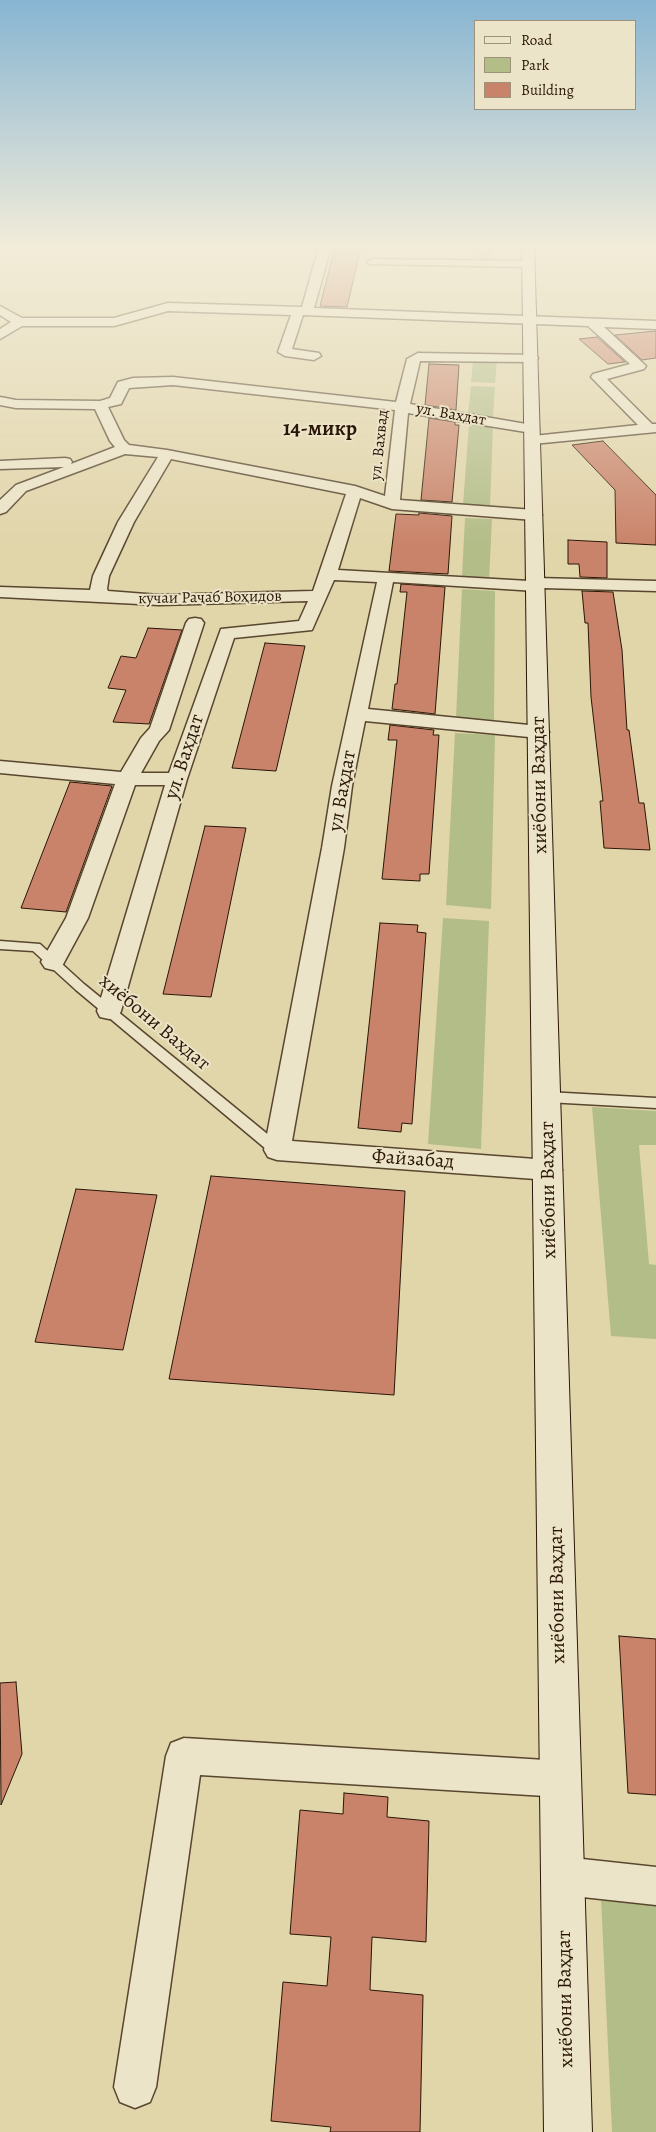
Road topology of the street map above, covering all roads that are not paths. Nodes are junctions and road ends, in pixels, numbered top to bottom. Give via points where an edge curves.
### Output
1 (287, 346) edge
2 (531, 346) edge
3 (619, 346) edge
4 (314, 356) dead end
5 (531, 358) junction
6 (0, 401) edge
7 (100, 406) junction
8 (402, 407) junction
9 (653, 428) edge
10 (532, 434) junction
11 (124, 449) junction
12 (168, 454) junction
13 (98, 460) junction
14 (0, 465) edge
15 (355, 491) junction
16 (392, 504) junction
17 (0, 509) edge
18 (534, 515) junction
19 (328, 575) junction
20 (386, 577) junction
21 (536, 585) junction
22 (656, 586) edge
23 (0, 592) edge
24 (103, 596) junction
25 (317, 596) junction
26 (195, 623) dead end
27 (357, 714) junction
28 (539, 732) junction
29 (0, 768) edge
30 (127, 779) junction
31 (177, 779) junction
32 (0, 945) edge
33 (53, 962) junction
34 (110, 1011) junction
35 (547, 1097) junction
36 (656, 1103) edge
37 (277, 1150) junction
38 (548, 1170) junction
39 (562, 1779) junction
40 (564, 1876) junction
41 (656, 1886) edge
42 (135, 2087) dead end
43 (568, 2132) edge

1 - 4 street via 285,352
2 - 5 main road, хиёбони Ваҳдат
3 - 9 street via 639,366 598,376
5 - 8 street, ул. Вахвад via 416,357
5 - 10 main road, хиёбони Ваҳдат
6 - 7 street
7 - 8 street, ул. Вахдат via 116,401 123,385 148,381
7 - 11 street via 116,441
8 - 10 street, ул. Вахдат
8 - 16 street, ул. Вахвад
9 - 10 street, ул. Вахдат
10 - 18 main road, хиёбони Ваҳдат
11 - 12 street
11 - 13 street
12 - 15 street
12 - 24 street via 126,522 102,576 98,589
13 - 14 street
13 - 17 street via 21,488
15 - 16 street
15 - 19 street
16 - 18 street
18 - 21 main road, хиёбони Ваҳдат
19 - 20 street
19 - 25 street, ул. Вахдат
20 - 21 street
20 - 27 street, ул Ваҳдат
21 - 22 street
21 - 28 main road, хиёбони Ваҳдат
23 - 24 street, кучаи Раҷаб Воҳидов
24 - 25 street, кучаи Раҷаб Воҳидов via 159,600
25 - 31 street, ул. Вахдат via 306,626 227,633
26 - 30 street via 159,730
27 - 28 street
27 - 37 street, ул Ваҳдат
28 - 35 main road, хиёбони Ваҳдат
29 - 30 street
30 - 31 street
30 - 33 street via 77,918
31 - 34 street, ул. Вахдат
32 - 33 lane, хиёбони Вахдат via 36,947
33 - 34 lane, хиёбони Вахдат
34 - 37 lane, хиёбони Вахдат
35 - 36 lane
35 - 38 main road, хиёбони Ваҳдат
37 - 38 street, Файзабад
38 - 39 main road, хиёбони Ваҳдат
39 - 40 main road, хиёбони Ваҳдат
39 - 42 street via 184,1756
40 - 41 street
40 - 43 main road, хиёбони Ваҳдат

